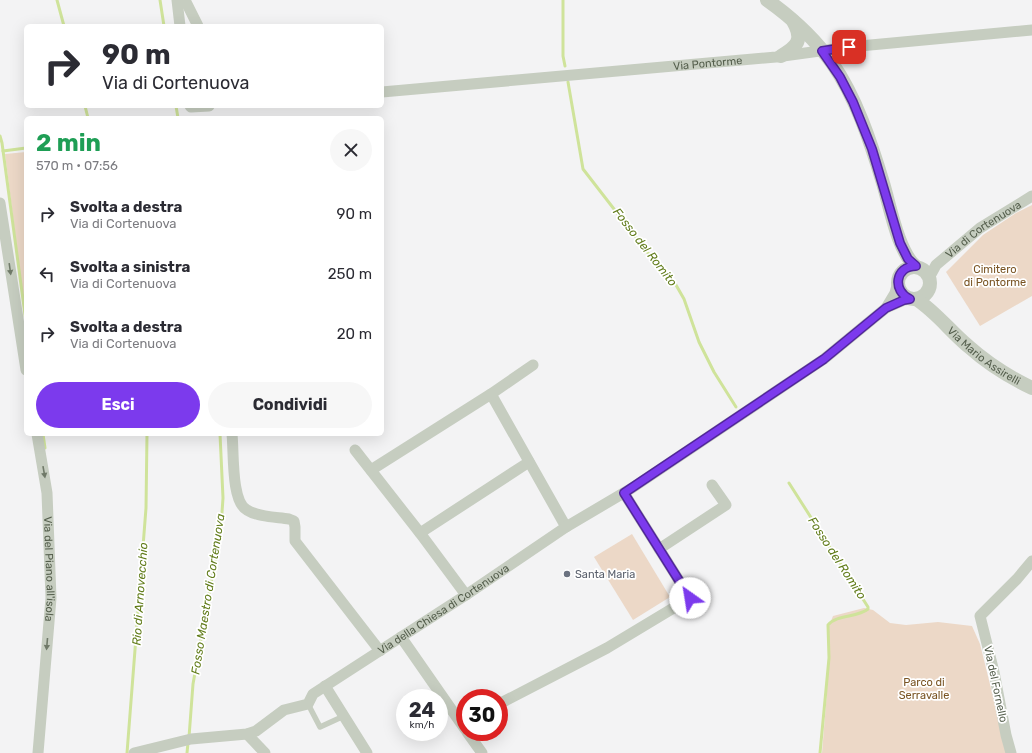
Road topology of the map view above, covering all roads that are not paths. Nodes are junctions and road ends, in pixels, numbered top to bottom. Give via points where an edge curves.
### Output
1 (177, 0) edge
2 (185, 0) edge
3 (767, 0) edge
4 (793, 21) junction
5 (180, 24) edge
6 (197, 24) edge
7 (1032, 30) edge
8 (822, 51) junction
9 (781, 56) junction
10 (384, 92) edge
11 (1032, 196) edge
12 (0, 203) edge
13 (900, 243) junction
14 (926, 269) junction
15 (899, 279) junction
16 (929, 291) junction
17 (913, 299) junction
18 (886, 308) junction
19 (940, 318) junction
20 (24, 357) edge
21 (534, 365) dead end
22 (1032, 388) edge
23 (491, 394) junction
24 (37, 436) edge
25 (232, 436) edge
26 (355, 450) dead end
27 (529, 462) junction
28 (371, 470) junction
29 (712, 485) dead end
30 (624, 493) junction
31 (569, 525) junction
32 (420, 533) junction
33 (659, 549) junction
34 (1032, 561) edge
35 (466, 595) junction
36 (400, 637) junction
37 (380, 651) junction
38 (325, 686) junction
39 (310, 699) junction
40 (508, 699) edge
41 (456, 715) edge
42 (344, 716) junction
43 (247, 734) junction
44 (474, 741) edge
45 (38, 753) edge
46 (134, 753) edge
47 (265, 753) edge
48 (368, 753) edge
49 (482, 753) edge
50 (1011, 753) edge

1 - 5 street
2 - 6 street
3 - 4 street
4 - 8 street
4 - 9 street via 798,31 796,45
7 - 8 street, Via Pontorme
8 - 9 street, Via Pontorme
8 - 13 street via 840,77 866,131
9 - 10 street, Via Pontorme
11 - 14 street, Via di Cortenuova via 980,228
12 -> 20 street
13 - 14 street via 908,259
13 - 15 street
14 - 15 street, Via di Cortenuova via 905,269
14 - 16 street via 931,281
15 - 17 street via 901,292
15 - 18 street via 895,293
16 - 17 street via 921,298
16 - 19 street
17 - 18 street
17 - 19 street, Via Mario Assirelli via 928,307
18 - 30 street via 824,359
19 - 22 street, Via Mario Assirelli via 982,358
21 - 23 street
23 - 27 street
23 - 28 street
24 -> 45 street, Via del Piano all'isola via 47,493 51,598
25 - 37 street via 236,493 240,505 253,513 294,521 295,542
26 - 28 street
27 - 31 street
27 - 32 street
28 - 32 street
29 - 33 street via 726,505
30 - 31 street
30 - 33 street
31 - 35 street, Via della Chiesa di Cortenuova
32 - 35 street
33 - 40 street via 690,598 606,648
34 - 50 street, Via del Fornello via 980,616
35 - 36 street, Via della Chiesa di Cortenuova
36 - 37 street, Via della Chiesa di Cortenuova
36 - 41 street
37 - 38 street, Via della Chiesa di Cortenuova
38 - 39 street, Via della Chiesa di Cortenuova
38 - 42 street
39 - 42 lane via 320,727
39 - 43 street, Via della Chiesa di Cortenuova via 284,710 256,731
42 - 48 street
43 - 46 street via 187,740
43 - 47 street
44 - 49 street

